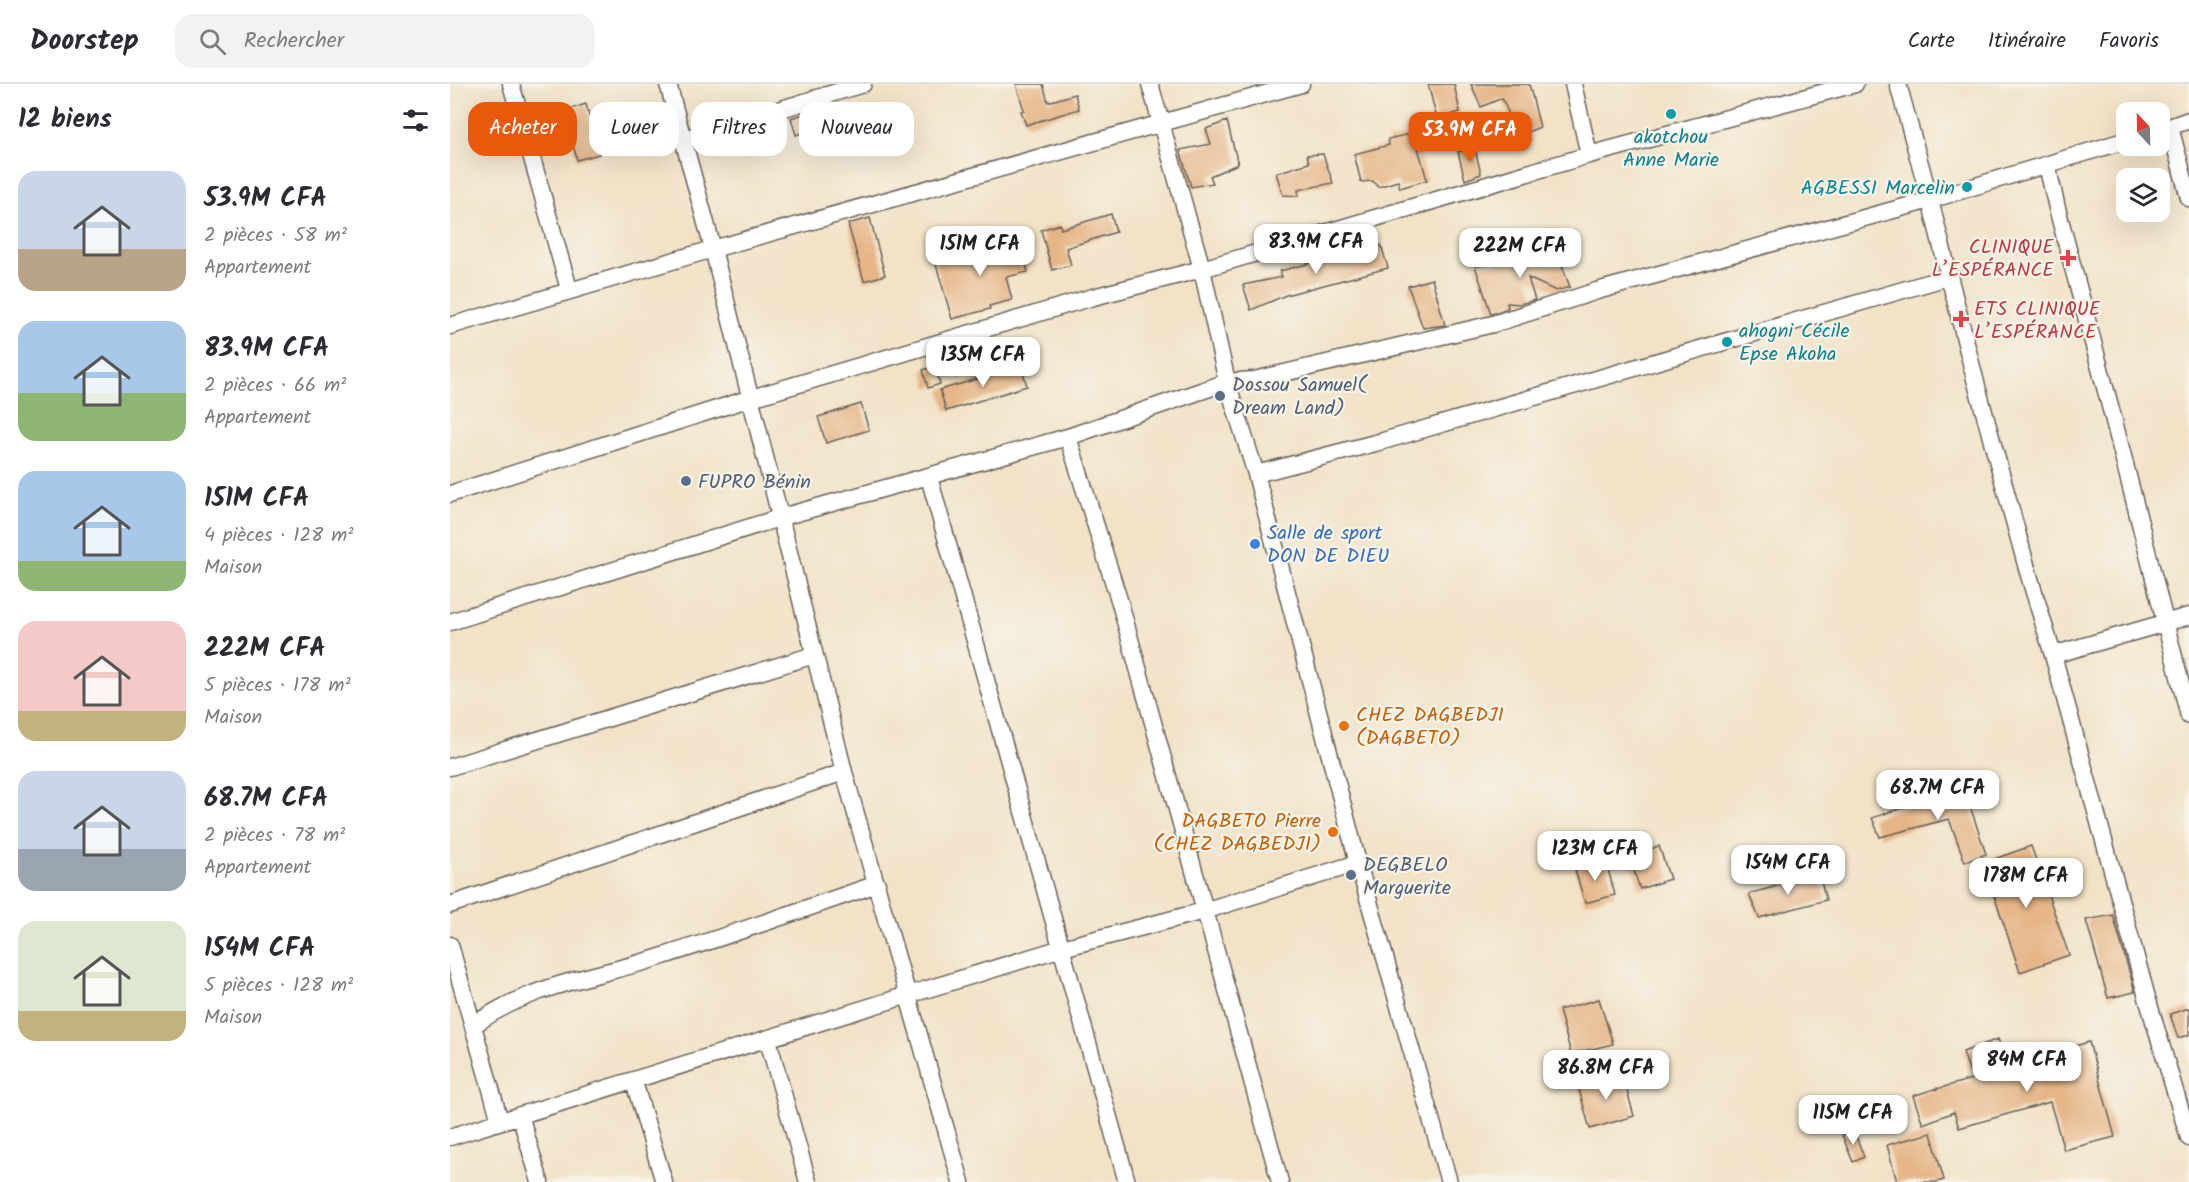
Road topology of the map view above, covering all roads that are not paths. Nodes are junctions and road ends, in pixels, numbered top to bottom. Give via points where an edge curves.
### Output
1 (511, 84) edge
2 (668, 84) edge
3 (863, 84) edge
4 (1150, 84) edge
5 (1301, 84) edge
6 (1573, 84) edge
7 (1855, 84) edge
8 (1898, 84) edge
9 (2189, 120) edge
10 (1161, 123) junction
11 (2170, 127) edge
12 (684, 139) junction
13 (2170, 143) edge
14 (2116, 144) edge
15 (1589, 155) junction
16 (2047, 165) junction
17 (2189, 198) edge
18 (1930, 200) junction
19 (713, 249) junction
20 (1202, 269) junction
21 (1948, 277) junction
22 (569, 290) junction
23 (450, 326) edge
24 (1227, 382) junction
25 (751, 398) junction
26 (1068, 437) junction
27 (1256, 474) junction
28 (929, 477) junction
29 (450, 494) edge
30 (782, 517) junction
31 (2189, 616) edge
32 (450, 622) edge
33 (2164, 622) junction
34 (2053, 654) junction
35 (814, 655) junction
36 (2189, 716) edge
37 (450, 767) edge
38 (844, 772) junction
39 (1358, 862) junction
40 (877, 884) junction
41 (450, 905) edge
42 (1204, 911) junction
43 (450, 945) edge
44 (1062, 948) junction
45 (908, 995) junction
46 (473, 1026) junction
47 (768, 1040) junction
48 (634, 1082) junction
49 (520, 1115) junction
50 (2187, 1118) edge
51 (500, 1121) junction
52 (450, 1137) edge
53 (2189, 1138) edge
54 (540, 1182) edge
55 (664, 1182) edge
56 (808, 1182) edge
57 (961, 1182) edge
58 (1127, 1182) edge
59 (1280, 1182) edge
60 (1449, 1182) edge

1 - 22 street
2 - 12 street
3 - 12 street
4 - 10 street
5 - 10 street
6 - 15 street
7 - 15 street
8 - 18 street
9 - 11 street
10 - 19 street
10 - 20 street
12 - 19 street
13 - 17 street
14 - 16 street
15 - 20 street
16 - 18 street
16 - 33 street
18 - 21 street
18 - 24 street via 1597,291 1493,324 1254,380
19 - 22 street
19 - 25 street
20 - 24 street
20 - 25 street via 1093,297
21 - 27 street via 1383,441
21 - 34 street
22 - 23 street
24 - 26 street
24 - 27 street
25 - 29 street
25 - 30 street
26 - 28 street
26 - 42 street via 1120,603
27 - 39 street
28 - 30 street
28 - 44 street
30 - 32 street
30 - 35 street
31 - 33 street
33 - 34 street
33 - 36 street
34 - 50 street via 2148,1001
35 - 37 street
35 - 38 street
38 - 40 street
38 - 41 street
39 - 42 street
39 - 60 street
40 - 45 street
40 - 46 street via 658,958 514,1000
42 - 44 street
42 - 59 street
43 - 46 street
44 - 45 street
44 - 58 street
45 - 47 street
45 - 57 street
46 - 51 street
47 - 48 street
47 - 56 street
48 - 49 street
48 - 55 street
49 - 51 street
49 - 54 street
50 - 53 street
51 - 52 street

